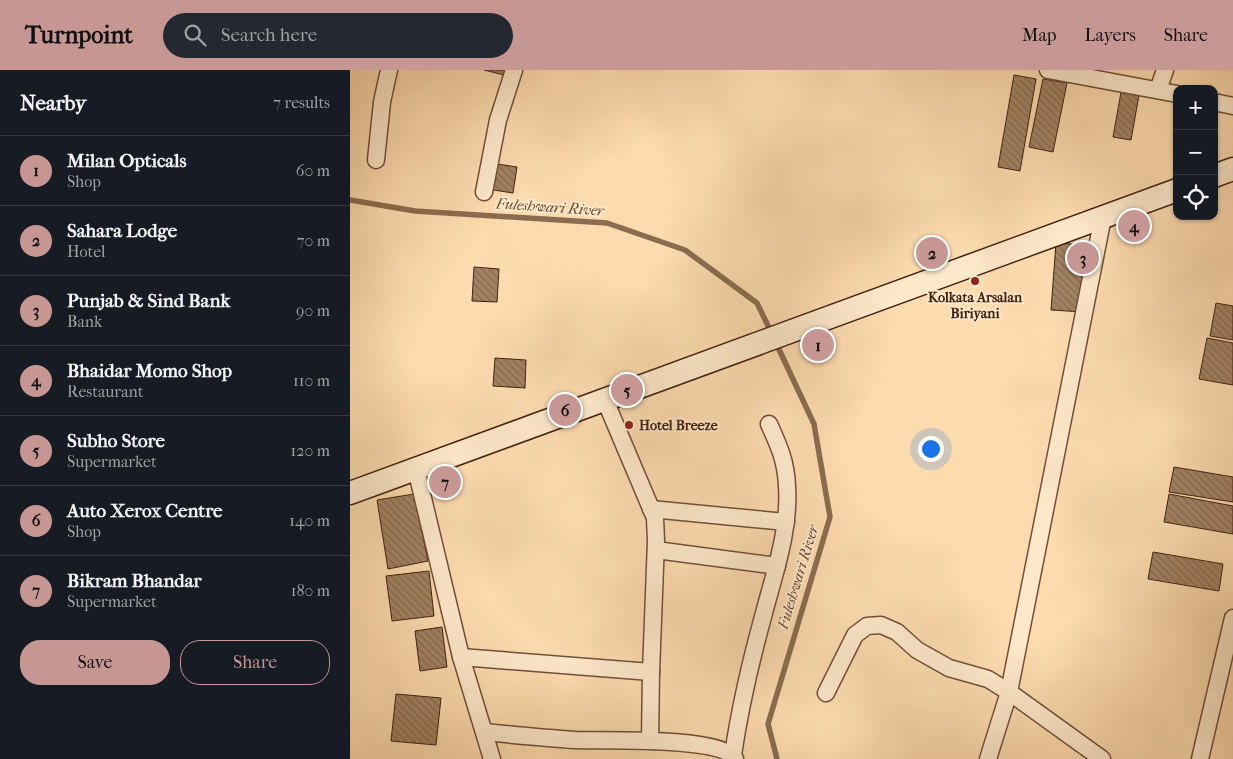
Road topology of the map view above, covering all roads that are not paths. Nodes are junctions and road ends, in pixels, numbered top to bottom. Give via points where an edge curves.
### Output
1 (388, 70) edge
2 (514, 70) edge
3 (1048, 70) edge
4 (1165, 70) edge
5 (1158, 90) junction
6 (1173, 93) edge
7 (1218, 103) edge
8 (1233, 106) edge
9 (376, 160) dead end
10 (1233, 169) edge
11 (1217, 175) edge
12 (1173, 191) edge
13 (484, 192) dead end
14 (1103, 217) junction
15 (605, 400) junction
16 (769, 424) dead end
17 (416, 469) junction
18 (350, 493) edge
19 (651, 509) junction
20 (786, 522) junction
21 (656, 550) junction
22 (777, 566) junction
23 (1233, 618) edge
24 (1230, 644) edge
25 (461, 657) junction
26 (651, 672) junction
27 (1009, 692) junction
28 (826, 693) dead end
29 (484, 732) junction
30 (650, 740) junction
31 (734, 757) edge
32 (492, 759) edge
33 (988, 759) edge
34 (1102, 759) edge
35 (1200, 759) edge

1 - 9 street
2 - 13 street via 498,120
3 - 5 street
4 - 5 street
5 - 6 street
7 - 8 street
10 - 11 main road
12 - 14 main road
14 - 15 main road
14 - 27 street
15 - 17 main road
15 - 19 street
16 - 20 street via 784,456
17 - 18 main road
17 - 25 street
19 - 20 street
19 - 21 street via 655,518
20 - 22 street
21 - 22 street
21 - 26 street
22 - 31 street via 740,708
23 - 24 street
24 - 35 street
25 - 26 street
25 - 29 street
26 - 30 street
27 - 28 street via 988,679 949,668 917,650 897,632 881,625 867,626 855,635
27 - 33 street
27 - 34 street
29 - 30 street via 576,740
29 - 32 street
30 - 31 street via 721,749

